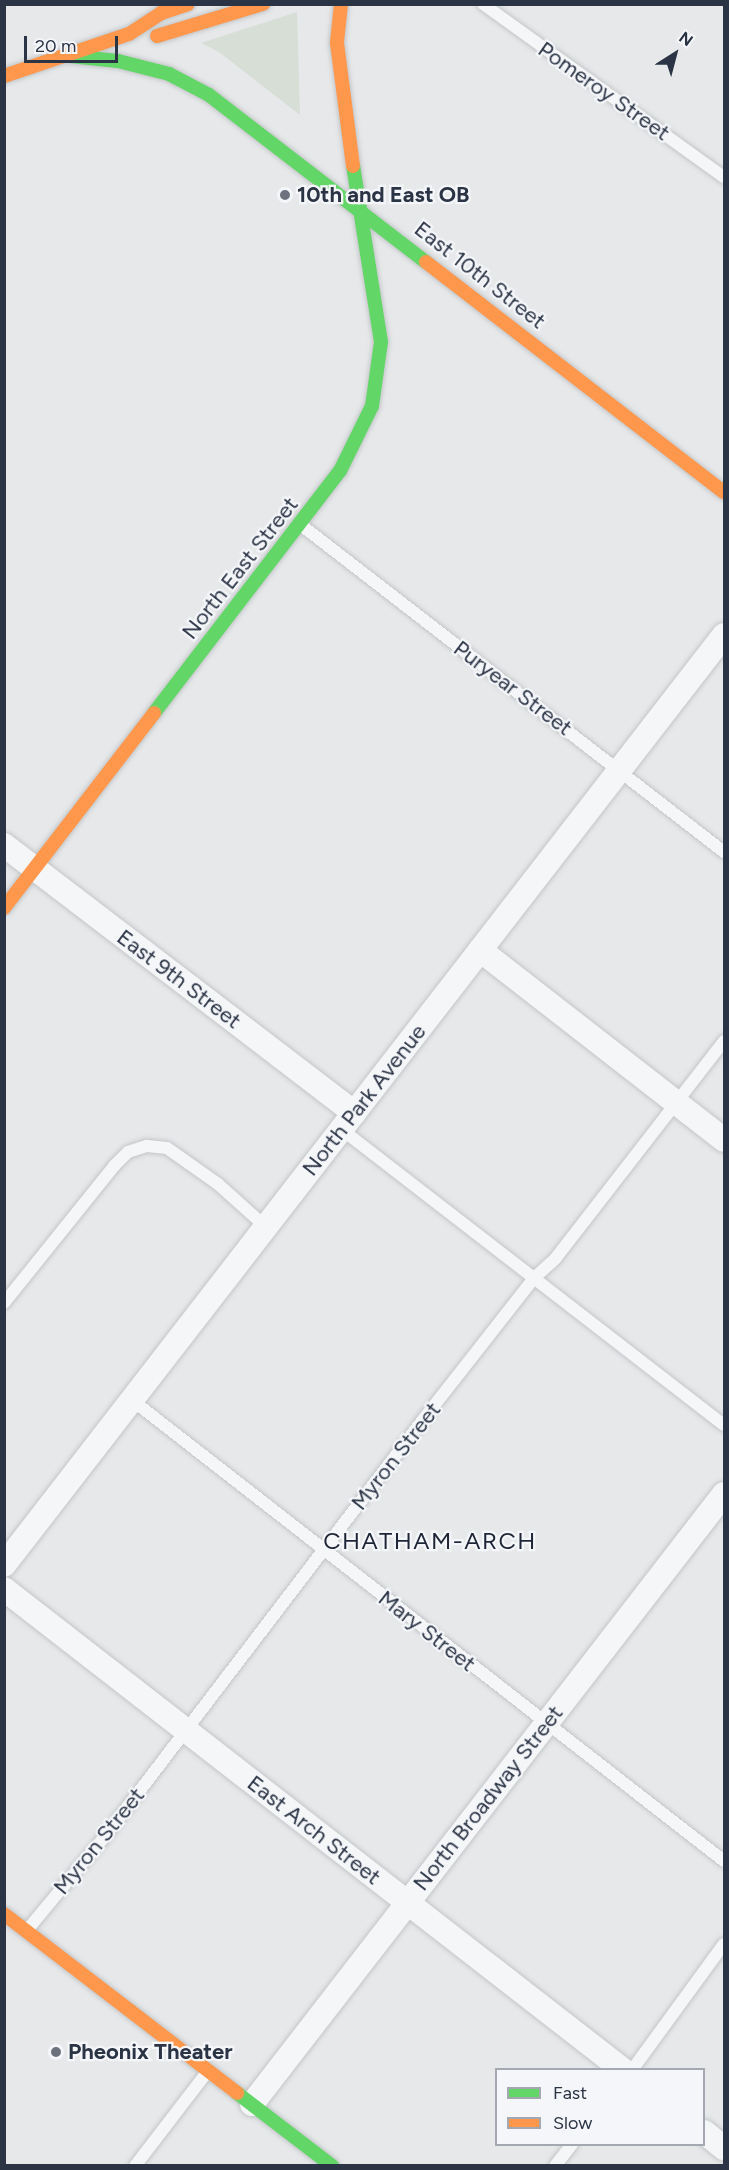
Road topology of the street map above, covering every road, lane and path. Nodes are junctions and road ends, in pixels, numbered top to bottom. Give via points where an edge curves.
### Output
1 (188, 4) edge
2 (263, 4) edge
3 (341, 4) edge
4 (483, 4) edge
5 (129, 34) junction
6 (70, 56) junction
7 (4, 76) edge
8 (724, 177) edge
9 (357, 207) junction
10 (724, 492) edge
11 (301, 525) junction
12 (724, 635) edge
13 (619, 770) junction
14 (4, 845) edge
15 (724, 852) edge
16 (35, 869) junction
17 (4, 908) edge
18 (480, 950) junction
19 (724, 1041) edge
20 (676, 1102) junction
21 (348, 1121) junction
22 (724, 1140) edge
23 (266, 1227) junction
24 (534, 1278) junction
25 (4, 1303) edge
26 (132, 1400) junction
27 (724, 1425) edge
28 (724, 1494) edge
29 (324, 1550) junction
30 (9, 1551) edge
31 (4, 1589) edge
32 (545, 1724) junction
33 (185, 1731) junction
34 (724, 1861) edge
35 (408, 1902) junction
36 (11, 1922) edge
37 (724, 1944) edge
38 (620, 2068) edge
39 (633, 2068) edge
40 (208, 2071) junction
41 (252, 2104) junction
42 (705, 2133) edge
43 (571, 2146) edge
44 (724, 2148) edge
45 (135, 2166) edge
46 (332, 2166) edge
47 (555, 2166) edge

1 - 5 main road via 161,13
2 - 5 main road via 160,36
3 - 9 main road, North East Street via 337,43
4 - 8 lane, Pomeroy Street
5 - 6 main road
6 - 7 main road
6 - 9 main road, East 10th Street via 118,61 179,79 209,95
9 - 10 main road, East 10th Street
9 - 11 main road, North East Street via 379,323 377,386 355,447
11 - 13 lane, Puryear Street
11 - 16 main road, North East Street
12 - 13 street, North Park Avenue
13 - 15 lane, Puryear Street
13 - 18 street, North Park Avenue
14 - 16 street, East 9th Street
16 - 17 main road, North East Street
16 - 21 street, East 9th Street
18 - 20 street
18 - 21 street, North Park Avenue
19 - 20 lane, Myron Street
20 - 22 street
20 - 24 lane, Myron Street via 555,1259
21 - 23 street, North Park Avenue
21 - 24 lane
23 - 25 lane via 198,1169 167,1148 147,1146 128,1152 115,1165
23 - 26 street, North Park Avenue
24 - 27 lane
24 - 29 lane, Myron Street
26 - 29 lane, Mary Street
26 - 30 street, North Park Avenue
28 - 32 street, North Broadway Street
29 - 32 lane, Mary Street
29 - 33 lane, Myron Street
31 - 33 street, East Arch Street
32 - 34 lane, Mary Street
32 - 35 street, North Broadway Street
33 - 35 street, East Arch Street
33 - 36 lane, Myron Street
35 - 38 street, East Arch Street
35 - 41 street, North Broadway Street
36 - 40 main road
37 - 39 lane
40 - 41 main road
40 - 45 lane
41 - 46 main road
42 - 44 street
43 - 47 lane

